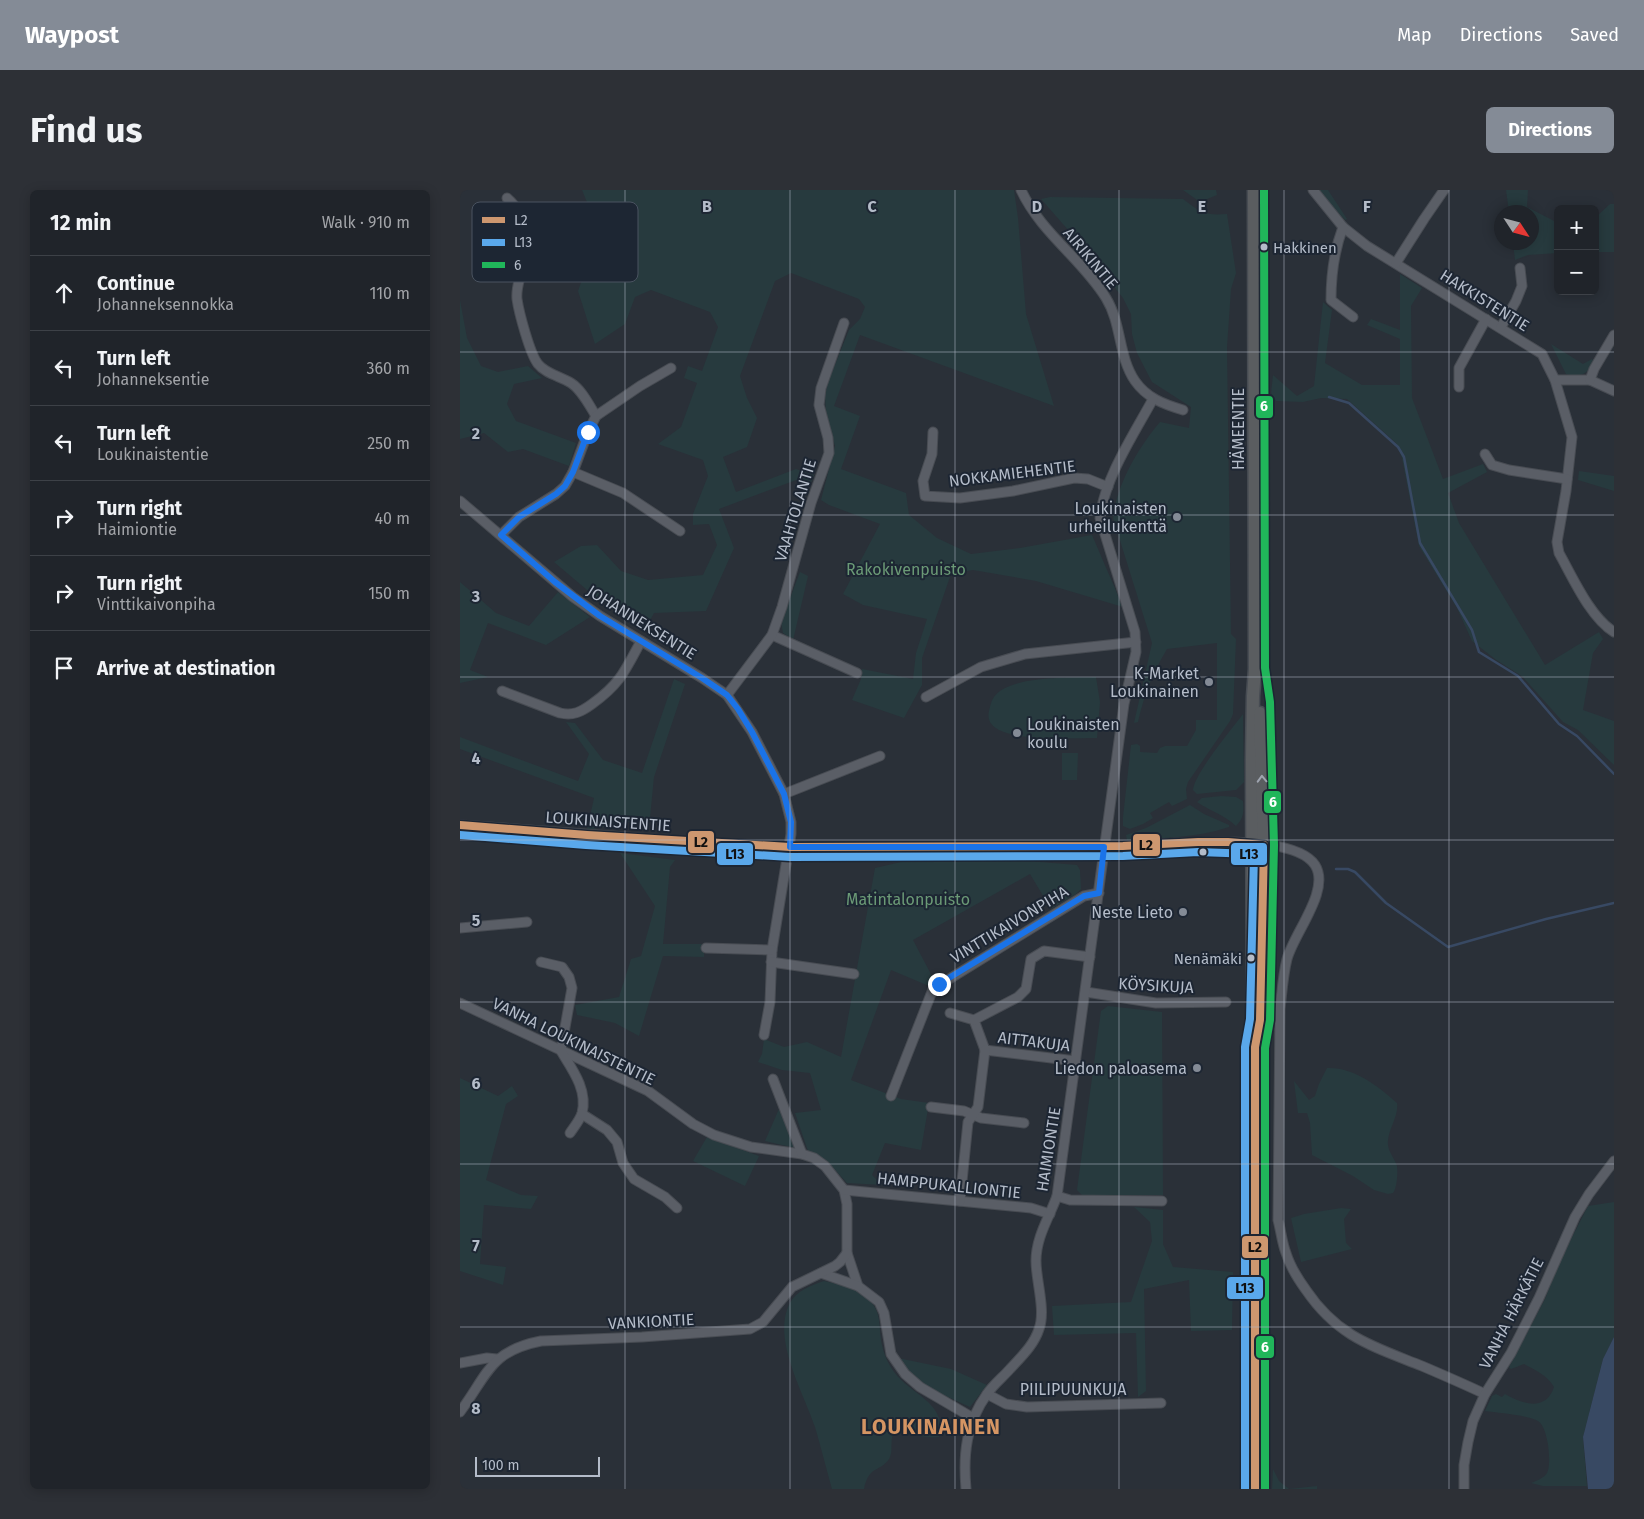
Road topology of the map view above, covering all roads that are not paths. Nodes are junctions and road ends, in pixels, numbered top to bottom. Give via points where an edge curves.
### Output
1 (1021, 190) edge
2 (1254, 190) edge
3 (1313, 190) edge
4 (1444, 190) edge
5 (508, 198) dead end
6 (512, 202) edge
7 (1343, 227) junction
8 (1396, 263) junction
9 (1520, 268) dead end
10 (517, 282) edge
11 (1353, 317) dead end
12 (1486, 319) junction
13 (844, 323) dead end
14 (1501, 327) junction
15 (1614, 335) edge
16 (671, 368) dead end
17 (1555, 380) junction
18 (1590, 380) junction
19 (1459, 387) dead end
20 (1614, 392) edge
21 (1153, 399) junction
22 (1183, 410) dead end
23 (596, 416) junction
24 (933, 432) dead end
25 (1484, 454) dead end
26 (573, 472) junction
27 (1567, 479) junction
28 (1108, 487) junction
29 (460, 501) edge
30 (680, 531) dead end
31 (501, 535) junction
32 (1614, 632) edge
33 (772, 634) junction
34 (641, 641) junction
35 (1136, 642) junction
36 (857, 673) dead end
37 (502, 691) dead end
38 (727, 695) junction
39 (926, 697) dead end
40 (880, 756) dead end
41 (784, 794) junction
42 (460, 825) edge
43 (1258, 845) junction
44 (790, 847) junction
45 (1104, 847) junction
46 (1099, 893) junction
47 (527, 922) dead end
48 (460, 928) edge
49 (706, 948) dead end
50 (772, 950) junction
51 (1090, 957) junction
52 (541, 962) dead end
53 (771, 962) junction
54 (854, 974) dead end
55 (1086, 992) junction
56 (1226, 1002) dead end
57 (460, 1003) edge
58 (950, 1012) dead end
59 (974, 1020) junction
60 (764, 1035) dead end
61 (561, 1050) junction
62 (986, 1050) junction
63 (1076, 1062) junction
64 (773, 1079) dead end
65 (892, 1096) dead end
66 (931, 1108) dead end
67 (582, 1114) junction
68 (973, 1114) junction
69 (1024, 1123) dead end
70 (570, 1133) dead end
71 (802, 1154) junction
72 (1614, 1161) edge
73 (844, 1190) junction
74 (1058, 1196) junction
75 (960, 1201) junction
76 (1162, 1201) dead end
77 (677, 1208) dead end
78 (1050, 1214) junction
79 (847, 1252) junction
80 (822, 1273) junction
81 (858, 1286) junction
82 (497, 1359) junction
83 (460, 1363) edge
84 (987, 1394) junction
85 (1485, 1394) junction
86 (1161, 1403) dead end
87 (460, 1412) edge
88 (973, 1418) junction
89 (966, 1489) edge
90 (1255, 1489) edge
91 (1464, 1489) edge

1 - 21 street, AIRIKINTIE via 1036,216 1107,299 1117,321 1125,362 1135,381
2 - 43 highway, HÄMEENTIE via 1255,669 1260,702
3 - 7 street, HAKKISTENTIE
4 - 8 street
5 - 6 street
7 - 8 street, HAKKISTENTIE
7 - 11 street via 1333,262 1331,300
8 - 12 street, HAKKISTENTIE
9 - 14 street via 1522,286
10 - 23 street via 521,316 538,364 578,389
12 - 14 street, HAKKISTENTIE
12 - 19 street via 1459,368
13 - 33 street, VAAHTOLANTIE via 821,388 819,405 829,453
14 - 17 street, HAKKISTENTIE via 1542,354
15 - 18 street
16 - 23 street
17 - 18 street
17 - 27 street, HAKKISTENTIE via 1572,437
18 - 20 street
21 - 22 street, AIRIKINTIE
21 - 28 street
23 - 26 street
24 - 28 street, NOKKAMIEHENTIE via 932,454 923,481 925,496 960,498 1074,478 1088,479
25 - 27 street via 1492,465
26 - 30 street via 624,493
26 - 31 street via 556,494 519,517
27 - 32 street, HAKKISTENTIE via 1558,554 1596,616
28 - 35 street via 1100,518
29 - 31 street, JOHANNEKSENTIE
31 - 34 street, JOHANNEKSENTIE via 573,597
33 - 36 street
33 - 38 street, VAAHTOLANTIE
34 - 37 street via 617,684 577,713 560,713
34 - 38 street, JOHANNEKSENTIE
35 - 39 street via 1025,654 981,667
35 - 45 street, HAIMIONTIE
38 - 41 street, JOHANNEKSENTIE via 752,732
40 - 41 street
41 - 44 street, JOHANNEKSENTIE via 791,822
42 - 44 street, LOUKINAISTENTIE
43 - 45 street, LOUKINAISTENTIE via 1198,842
43 - 85 street, LOUKINAISTENTIE via 1289,848 1304,855 1315,866 1319,881 1315,899 1287,958 1282,993 1278,1220 1286,1254 1313,1301 1346,1333
43 - 90 highway, HÄMEENTIE via 1261,1002 1255,1047
44 - 45 street, LOUKINAISTENTIE
44 - 50 street, JOHANNEKSENTIE
45 - 46 street, HAIMIONTIE
46 - 51 street, HAIMIONTIE
46 - 65 street, VINTTIKAIVONPIHA via 1084,896 933,989
47 - 48 street
49 - 50 street
50 - 53 street, JOHANNEKSENTIE
51 - 55 street, HAIMIONTIE
51 - 59 street via 1044,950 1032,959 1026,989 1018,997
52 - 61 street via 562,967 572,988
53 - 54 street
53 - 60 street, JOHANNEKSENTIE via 770,1002
55 - 56 street, KÖYSIKUJA via 1156,1003
55 - 63 street, HAIMIONTIE
57 - 61 street, VANHA LOUKINAISTENTIE
58 - 59 street
59 - 62 street, AITTAKUJA
61 - 67 street via 582,1091
61 - 71 street, VANHA LOUKINAISTENTIE via 648,1091 692,1124 714,1135 751,1147
62 - 63 street, AITTAKUJA
62 - 68 street via 978,1107
63 - 74 street, HAIMIONTIE
64 - 71 street
66 - 68 street
67 - 70 street
67 - 77 street via 607,1130 617,1142 634,1179 665,1196
68 - 69 street via 981,1118
68 - 75 street via 968,1122
71 - 73 street, VANHA LOUKINAISTENTIE via 825,1166
72 - 85 street, VANHA HÄRKÄTIE via 1575,1217 1539,1298 1511,1353
73 - 75 street, HAMPPUKALLIONTIE
73 - 79 street
74 - 76 street via 1070,1200
74 - 78 street, HAIMIONTIE
75 - 78 street, HAMPPUKALLIONTIE via 1032,1208
78 - 84 street, HAIMIONTIE via 1041,1231 1036,1261 1040,1327 1026,1352
79 - 80 street, VANKIONTIE via 840,1262
79 - 81 street
80 - 81 street
80 - 82 street, VANKIONTIE via 792,1287 762,1322 750,1329 541,1341 511,1350
81 - 88 street via 879,1302 884,1313 888,1346 905,1374 920,1387
82 - 83 street
82 - 87 street, VANKIONTIE
84 - 86 street, PIILIPUUNKUJA via 1006,1404 1028,1407
84 - 88 street, HAIMIONTIE
85 - 91 street, VANHA HÄRKÄTIE via 1468,1442
88 - 89 street, HAIMIONTIE via 964,1468

